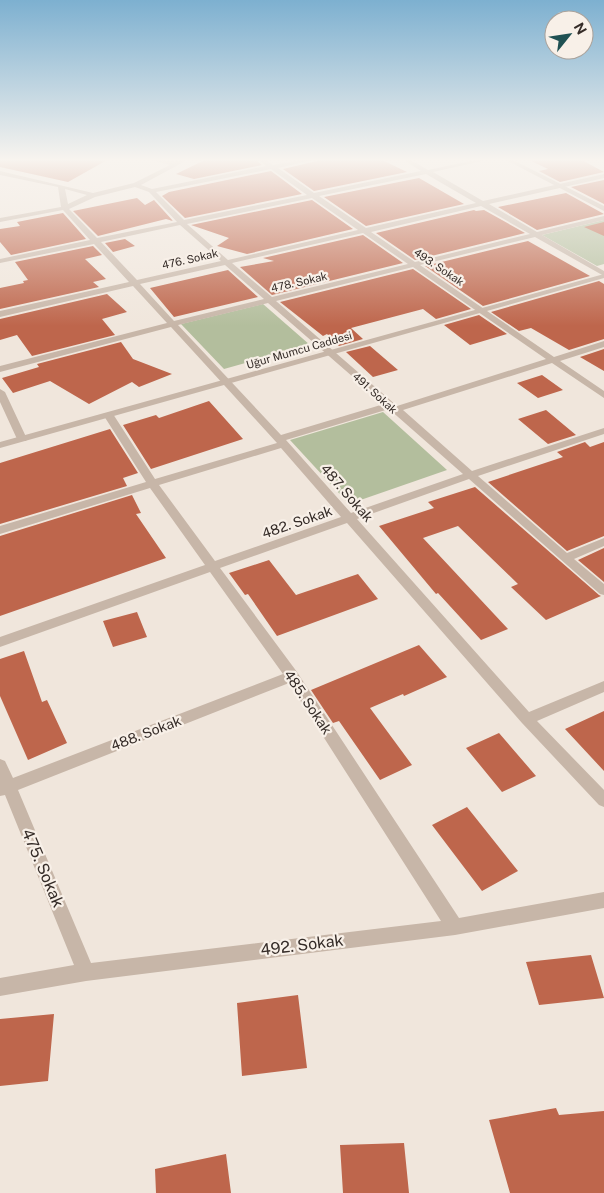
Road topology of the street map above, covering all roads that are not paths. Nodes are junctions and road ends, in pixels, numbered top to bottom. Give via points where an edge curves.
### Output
1 (29, 215) edge
2 (71, 215) edge
3 (174, 215) edge
4 (223, 215) edge
5 (342, 215) edge
6 (438, 215) edge
7 (501, 215) edge
8 (604, 218) edge
9 (0, 220) edge
10 (182, 223) junction
11 (365, 230) junction
12 (536, 235) junction
13 (96, 240) junction
14 (0, 261) edge
15 (226, 262) junction
16 (416, 266) junction
17 (604, 275) edge
18 (134, 284) junction
19 (270, 300) junction
20 (483, 311) junction
21 (0, 314) edge
22 (173, 324) junction
23 (604, 344) edge
24 (330, 354) junction
25 (552, 359) junction
26 (0, 369) edge
27 (228, 382) junction
28 (0, 392) edge
29 (604, 396) edge
30 (392, 408) junction
31 (109, 416) junction
32 (604, 431) edge
33 (22, 439) junction
34 (281, 441) junction
35 (0, 445) edge
36 (470, 475) junction
37 (152, 483) junction
38 (349, 519) junction
39 (0, 530) edge
40 (604, 542) edge
41 (565, 558) junction
42 (213, 567) junction
43 (604, 591) edge
44 (0, 642) edge
45 (292, 676) junction
46 (604, 686) edge
47 (527, 719) junction
48 (0, 765) edge
49 (4, 789) edge
50 (604, 800) edge
51 (604, 900) edge
52 (455, 927) junction
53 (86, 972) junction
54 (0, 987) edge

1 - 9 street
2 - 13 street, 487. Sokak
3 - 10 street, 491. Sokak
4 - 10 street
5 - 11 street, 493. Sokak
6 - 11 street, 476. Sokak
7 - 12 street
8 - 12 street, 478. Sokak
10 - 13 street
10 - 15 street, 491. Sokak
11 - 15 street, 476. Sokak
11 - 16 street, 493. Sokak
12 - 16 street, 478. Sokak
12 - 17 street
13 - 14 street
13 - 18 street, 487. Sokak
15 - 18 street, 476. Sokak
15 - 19 street, 491. Sokak
16 - 19 street, 478. Sokak
16 - 20 street, 493. Sokak
17 - 20 street, Uğur Mumcu Caddesi
18 - 21 street, 476. Sokak
18 - 22 street, 487. Sokak
19 - 22 street, 478. Sokak
19 - 24 street, 491. Sokak
20 - 24 street, Uğur Mumcu Caddesi
20 - 25 street, 493. Sokak
22 - 26 street, 478. Sokak
22 - 27 street, 487. Sokak
23 - 25 street
24 - 27 street, Uğur Mumcu Caddesi
24 - 30 street, 491. Sokak
25 - 29 street, 493. Sokak
25 - 30 street
27 - 31 street, Uğur Mumcu Caddesi
27 - 34 street, 487. Sokak
28 - 33 street
30 - 34 street
30 - 36 street, 491. Sokak
31 - 33 street, Uğur Mumcu Caddesi
31 - 37 street, 485. Sokak
32 - 36 street, 482. Sokak
33 - 35 street, Uğur Mumcu Caddesi
34 - 37 street
34 - 38 street, 487. Sokak
36 - 38 street, 482. Sokak
36 - 41 street, 491. Sokak
37 - 39 street
37 - 42 street, 485. Sokak
38 - 42 street, 482. Sokak
38 - 47 street, 487. Sokak
40 - 41 street
41 - 43 street, 491. Sokak
42 - 44 street, 482. Sokak
42 - 45 street, 485. Sokak
45 - 49 street, 488. Sokak
45 - 52 street, 485. Sokak
46 - 47 street
47 - 50 street, 487. Sokak
48 - 49 street, 475. Sokak
49 - 53 street, 475. Sokak
51 - 52 street, 492. Sokak
52 - 53 street, 492. Sokak
53 - 54 street, 492. Sokak

